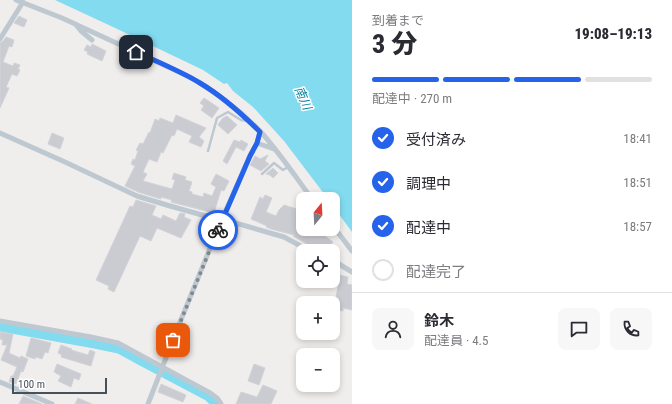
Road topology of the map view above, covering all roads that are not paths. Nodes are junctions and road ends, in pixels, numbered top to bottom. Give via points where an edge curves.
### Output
1 (16, 0) edge
2 (23, 2) junction
3 (76, 25) junction
4 (0, 39) edge
5 (92, 40) dead end
6 (249, 121) junction
7 (260, 132) junction
8 (0, 133) edge
9 (257, 143) junction
10 (275, 149) junction
11 (208, 151) dead end
12 (288, 167) junction
13 (262, 174) dead end
14 (307, 192) edge
15 (222, 219) junction
16 (340, 235) edge
17 (298, 244) edge
18 (352, 251) edge
19 (340, 264) edge
20 (352, 272) edge
21 (0, 321) edge
22 (162, 370) junction
23 (0, 382) edge
24 (52, 404) edge
25 (148, 404) edge
26 (221, 404) edge

1 - 2 street
2 - 3 street
2 - 4 street
3 - 5 street
3 - 6 street via 190,77 214,92
6 - 7 street
6 - 11 lane via 241,120 228,112 217,118
7 - 9 street
7 - 10 street
8 - 15 street via 137,196
9 - 10 street
9 - 15 street
10 - 12 street
12 - 13 lane via 283,170 274,163
12 - 14 street
15 - 17 street via 288,238
15 - 22 street
16 - 18 street
19 - 20 street
21 - 22 street via 118,343
22 - 25 street
22 - 26 street via 210,393
23 - 24 street

